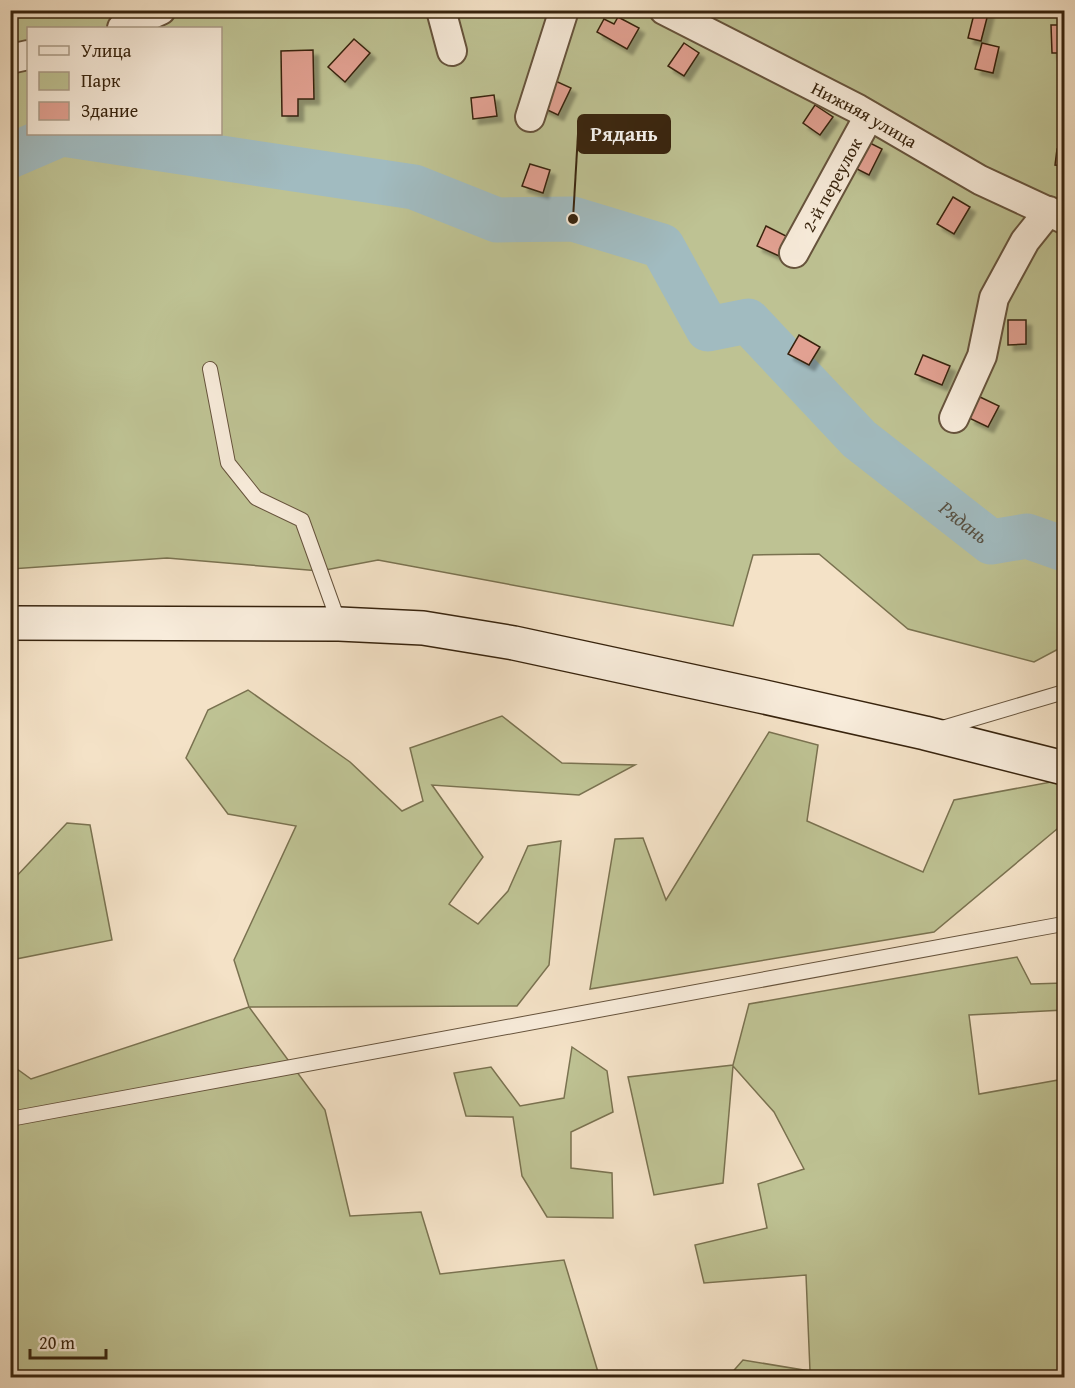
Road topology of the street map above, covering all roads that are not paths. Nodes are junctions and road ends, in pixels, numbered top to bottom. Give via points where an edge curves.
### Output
1 (161, 10) edge
2 (441, 10) edge
3 (564, 10) edge
4 (664, 10) edge
5 (124, 27) edge
6 (452, 51) dead end
7 (27, 55) edge
8 (10, 60) edge
9 (869, 116) junction
10 (530, 117) dead end
11 (1057, 215) edge
12 (794, 253) dead end
13 (210, 369) dead end
14 (954, 418) dead end
15 (10, 623) edge
16 (339, 624) junction
17 (1065, 692) edge
18 (925, 733) junction
19 (1065, 768) edge
20 (1063, 924) dead end
21 (10, 1119) edge

1 - 5 street
2 - 6 street
3 - 10 street
4 - 9 street, Нижняя улица
7 - 8 street
9 - 11 street, Нижняя улица via 980,180
9 - 12 street, 2-й переулок
11 - 14 street via 1024,241 993,298 982,356
13 - 16 lane via 228,463 256,498 302,520
15 - 16 street
16 - 18 street via 423,628 514,643
17 - 18 lane
18 - 19 street
20 - 21 lane

